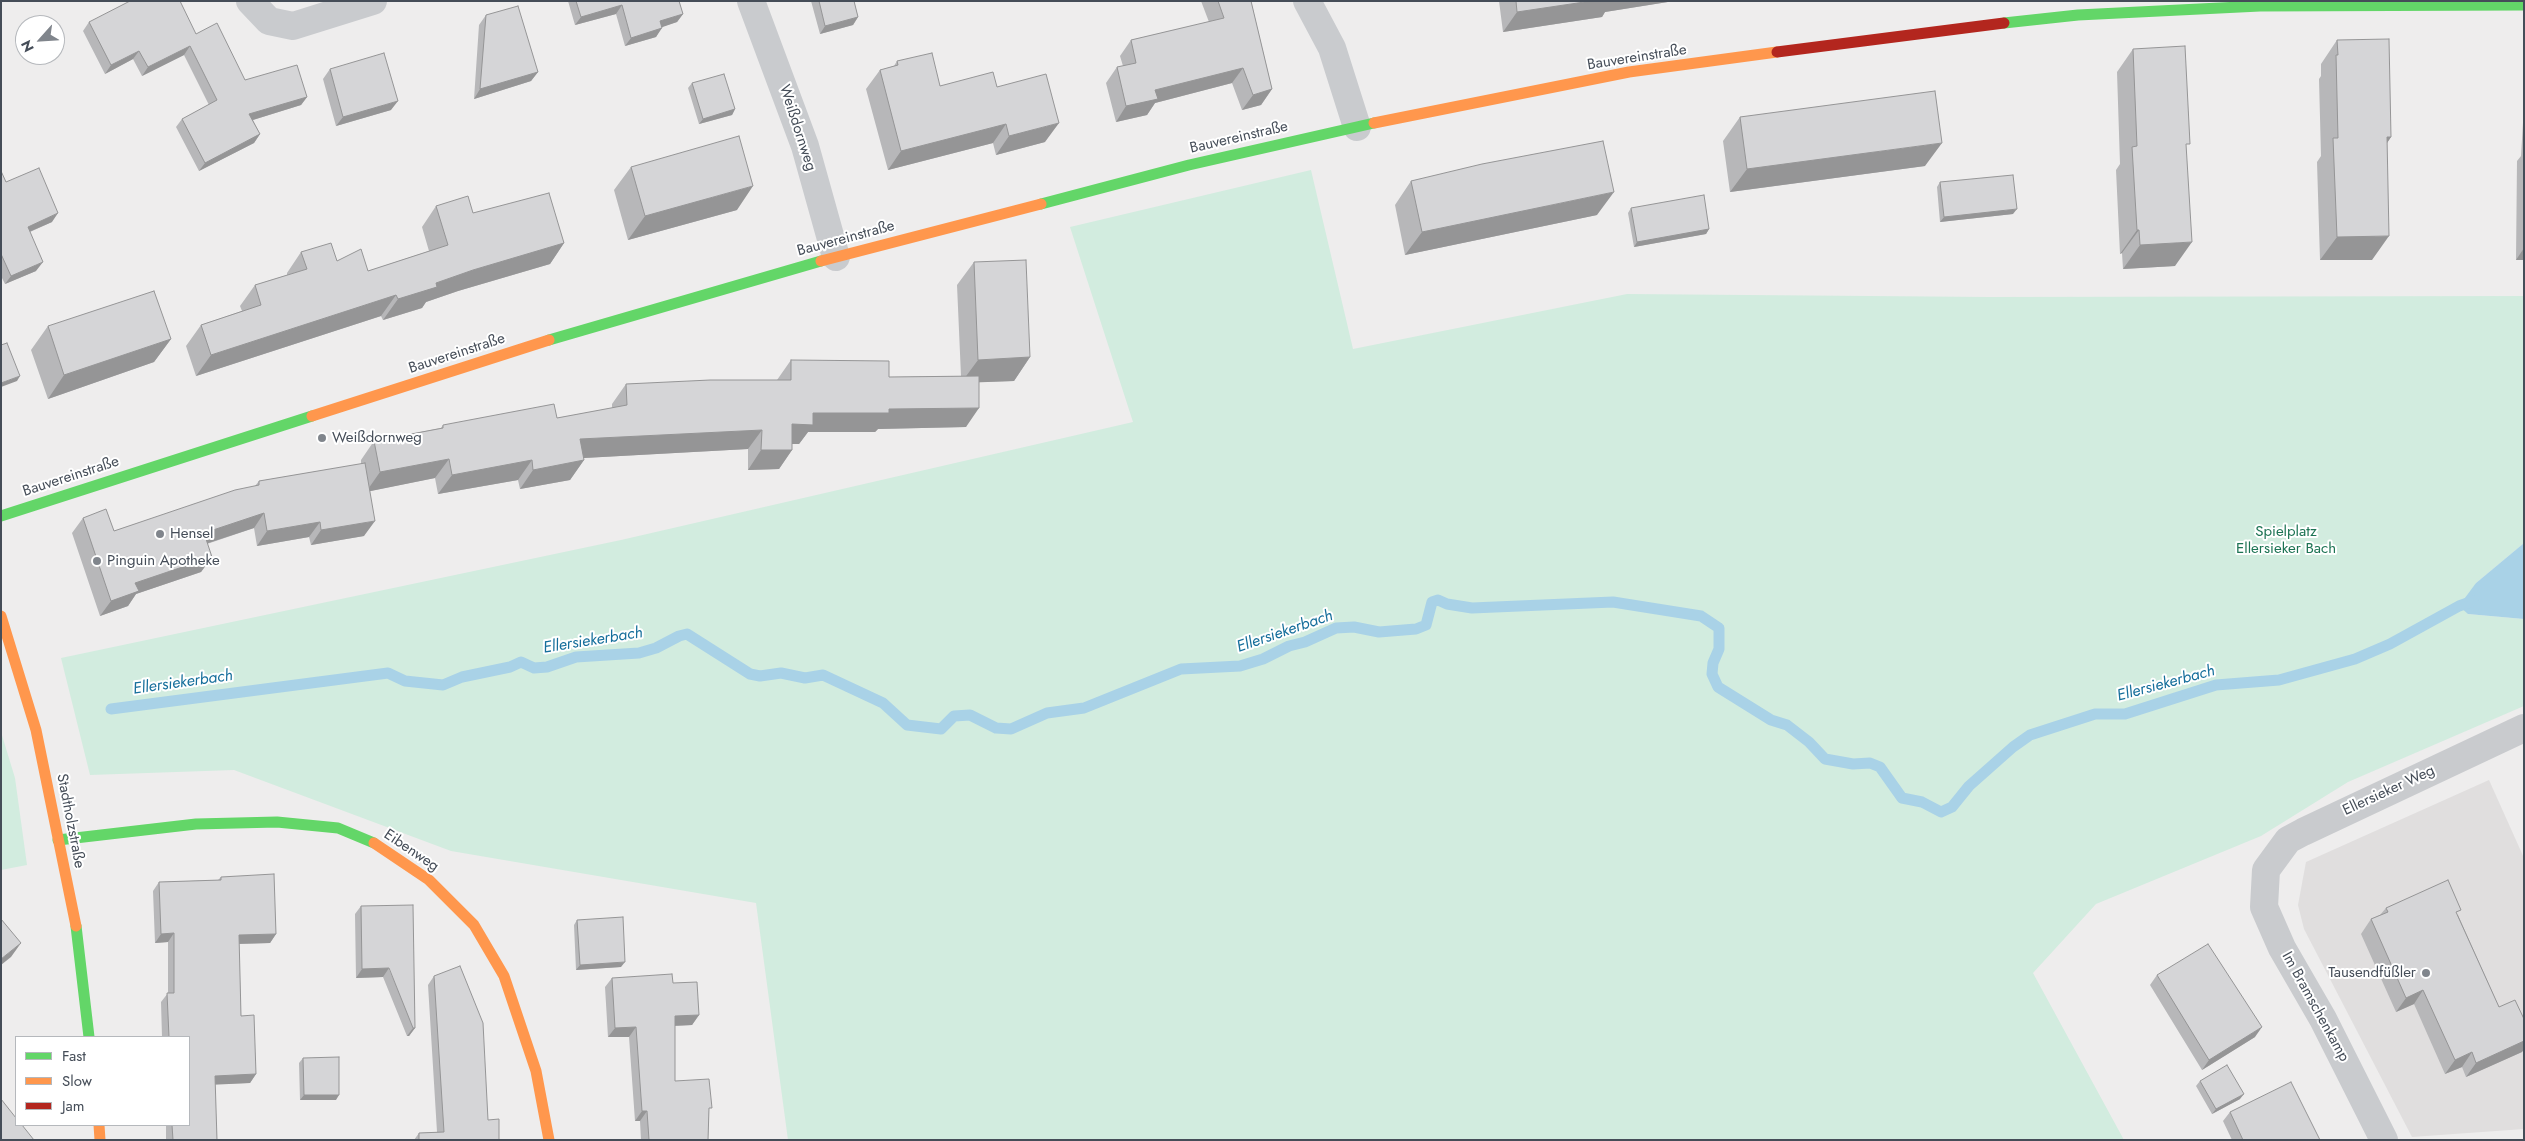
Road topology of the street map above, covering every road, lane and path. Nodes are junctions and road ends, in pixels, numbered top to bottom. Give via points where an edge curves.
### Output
1 (250, 1) edge
2 (373, 1) edge
3 (751, 1) edge
4 (1307, 1) edge
5 (2432, 3) edge
6 (2524, 5) edge
7 (1357, 126) junction
8 (836, 257) junction
9 (1, 516) edge
10 (1, 616) edge
11 (2524, 728) edge
12 (58, 840) junction
13 (2266, 870) joint
14 (89, 1036) edge
15 (98, 1126) edge
16 (100, 1140) edge
17 (549, 1140) edge
18 (2384, 1140) edge

1 - 2 street via 269,22 293,26
3 - 8 street, Weißdornweg via 804,146
4 - 7 street via 1332,48
5 - 6 street, Bauvereinstraße
5 - 7 street, Bauvereinstraße via 2260,6 2078,16 1884,36 1629,72
7 - 8 street, Bauvereinstraße via 1190,165
8 - 9 street, Bauvereinstraße via 581,330
10 - 12 street, Stadtholzstraße via 36,730
11 - 13 street, Ellersieker Weg via 2288,840
12 - 14 street, Stadtholzstraße via 76,926
12 - 17 street, Eibenweg via 196,824 276,822 338,828 379,845 429,880 474,925 504,976 536,1071
13 - 18 street, Im Bramschenkamp via 2264,907 2282,948 2324,1019
15 - 16 street

